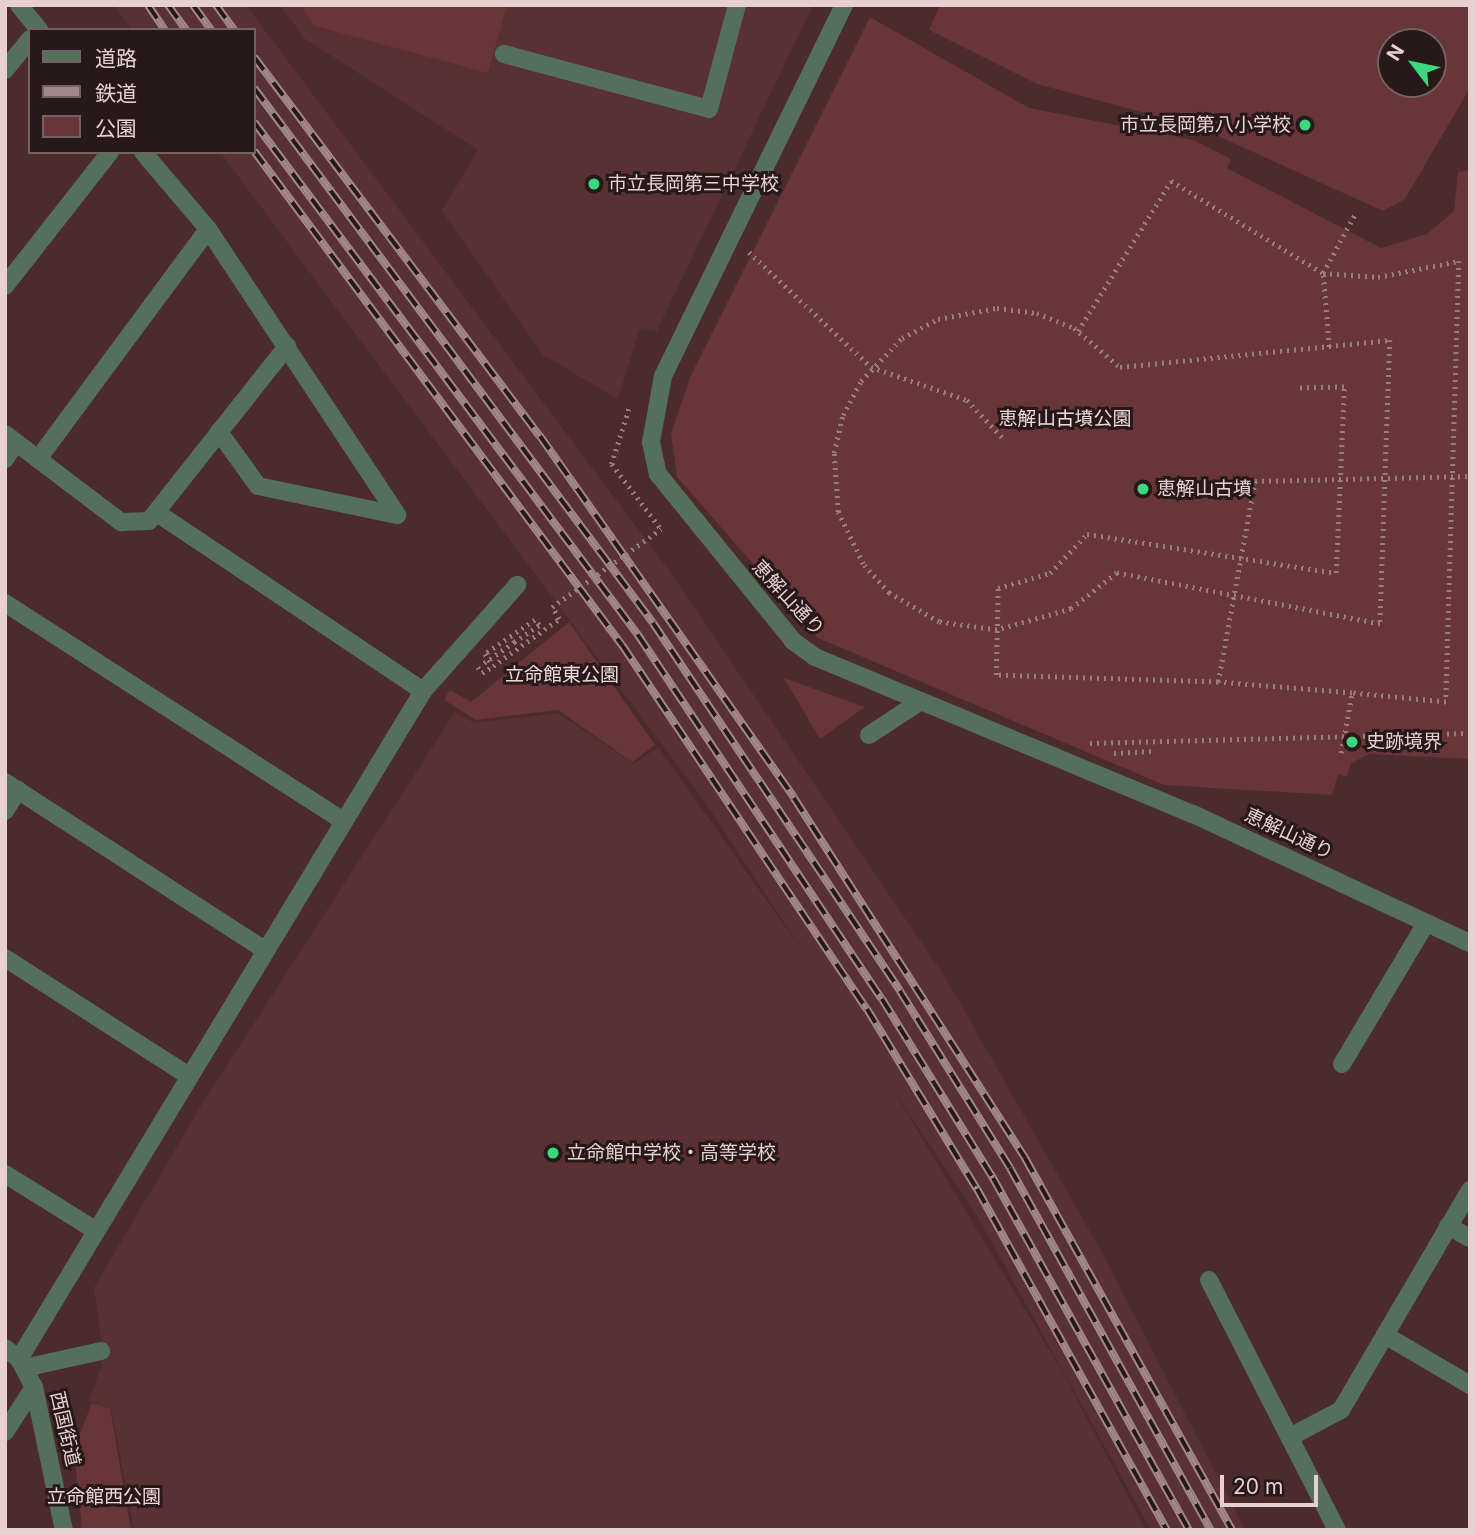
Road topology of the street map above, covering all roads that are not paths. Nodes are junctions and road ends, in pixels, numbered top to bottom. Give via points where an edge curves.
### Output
1 (19, 5) edge
2 (737, 5) edge
3 (844, 5) edge
4 (33, 28) edge
5 (28, 42) edge
6 (504, 54) dead end
7 (5, 70) edge
8 (108, 154) edge
9 (145, 154) edge
10 (208, 229) junction
11 (5, 286) edge
12 (288, 346) junction
13 (219, 432) junction
14 (11, 438) edge
15 (5, 459) edge
16 (38, 459) junction
17 (156, 512) junction
18 (517, 585) dead end
19 (5, 603) edge
20 (422, 691) junction
21 (921, 701) junction
22 (869, 735) dead end
23 (12, 786) edge
24 (5, 810) edge
25 (340, 820) junction
26 (1426, 923) junction
27 (1470, 943) edge
28 (262, 948) junction
29 (5, 958) edge
30 (1342, 1063) dead end
31 (187, 1075) junction
32 (5, 1174) edge
33 (1470, 1190) edge
34 (1448, 1226) junction
35 (95, 1230) junction
36 (1470, 1238) edge
37 (1209, 1280) dead end
38 (1385, 1335) junction
39 (101, 1351) dead end
40 (16, 1359) edge
41 (1470, 1385) edge
42 (34, 1387) junction
43 (5, 1432) edge
44 (1290, 1437) junction
45 (64, 1530) edge
46 (1337, 1530) edge

1 - 4 street
2 - 6 street via 709,109
3 - 21 street, 恵解山通り via 663,376 651,442 658,474 793,641 815,657
5 - 7 street
8 - 11 street
9 - 10 street
10 - 12 street
10 - 16 street
12 - 13 street
12 - 13 street via 397,514 258,486
13 - 17 street
14 - 15 street
14 - 16 street
16 - 17 street via 121,522 149,521
17 - 20 street
18 - 20 street
19 - 25 street
20 - 25 street
21 - 22 street
21 - 26 street, 恵解山通り via 1193,814
23 - 24 street
23 - 28 street
25 - 28 street
26 - 27 street, 恵解山通り
26 - 30 street
28 - 31 street
29 - 31 street
31 - 35 street
32 - 35 street
33 - 34 street
34 - 36 street
34 - 38 street
35 - 40 street
37 - 44 street
38 - 41 street
38 - 44 street via 1341,1410
39 - 40 street
40 - 42 street, 西国街道
42 - 43 street
42 - 45 street, 西国街道
44 - 46 street

